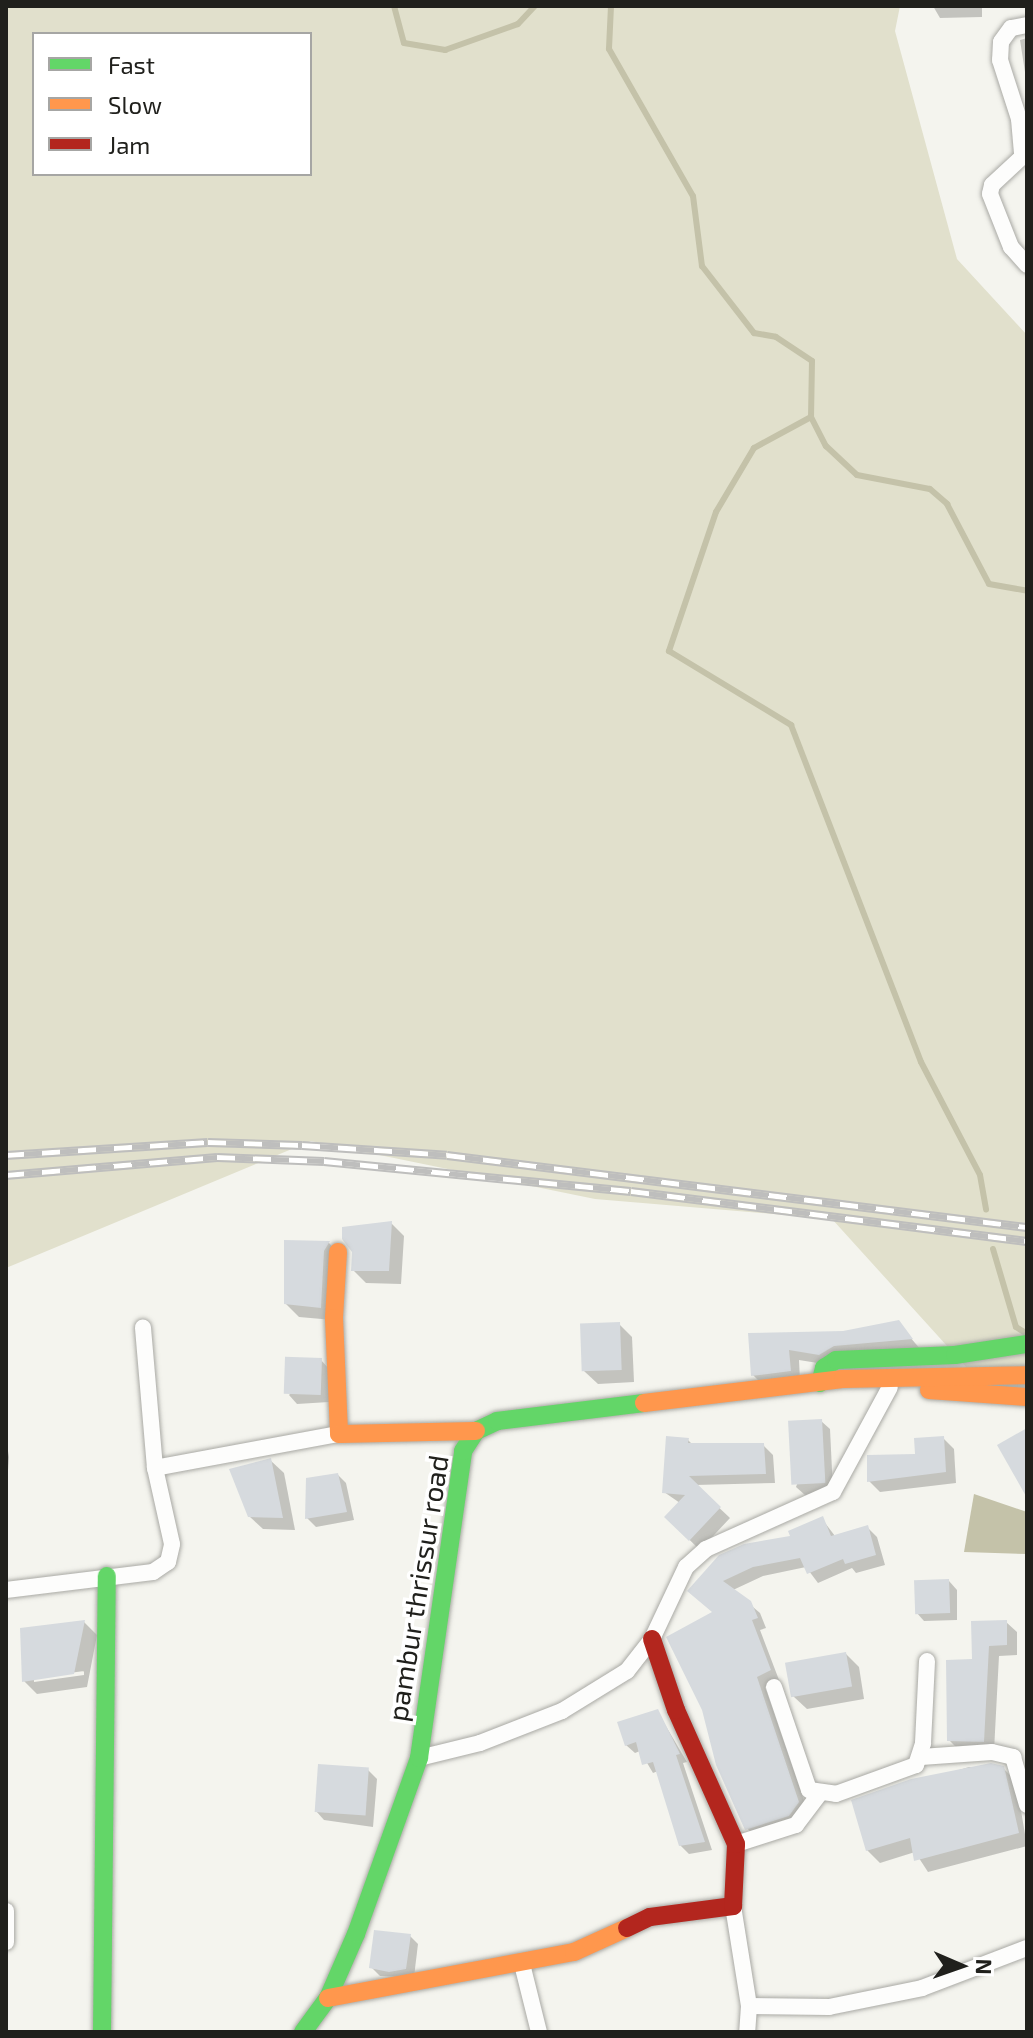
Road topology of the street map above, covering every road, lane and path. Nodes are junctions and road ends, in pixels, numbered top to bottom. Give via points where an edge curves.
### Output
1 (1027, 25) edge
2 (1027, 265) edge
3 (338, 1252) dead end
4 (143, 1328) dead end
5 (1027, 1344) edge
6 (1027, 1375) edge
7 (820, 1383) junction
8 (890, 1387) junction
9 (1027, 1397) edge
10 (476, 1431) junction
11 (339, 1434) junction
12 (155, 1468) junction
13 (107, 1576) junction
14 (6, 1590) edge
15 (652, 1639) junction
16 (927, 1661) dead end
17 (774, 1687) dead end
18 (921, 1757) junction
19 (419, 1758) junction
20 (819, 1794) junction
21 (1027, 1805) edge
22 (736, 1844) junction
23 (733, 1906) junction
24 (6, 1911) edge
25 (6, 1942) edge
26 (1027, 1948) edge
27 (522, 1964) junction
28 (328, 1998) junction
29 (749, 2006) junction
30 (102, 2032) edge
31 (303, 2032) edge
32 (539, 2032) edge
33 (747, 2032) edge

1 - 2 street via 1011,28 1001,42 1000,60 1019,119 1022,157 992,185 990,194 1011,247
3 - 11 street via 334,1318
4 - 12 street
5 - 7 street via 955,1355 836,1360 824,1368
6 - 7 street, pambur thrissur road via 870,1377
7 - 8 street via 835,1393
7 - 10 street, pambur thrissur road via 497,1421
8 - 9 street
8 - 15 street via 833,1492 706,1549 686,1567
10 - 11 street
10 - 19 street, pambur thrissur road via 463,1451
11 - 12 street
12 - 13 street via 170,1532 168,1562 153,1572
13 - 14 street
13 - 30 street
15 - 19 street via 627,1671 562,1711 480,1743
15 - 22 street via 676,1710
16 - 18 street
17 - 20 street via 802,1779
18 - 20 street via 897,1775 836,1794
18 - 21 street via 992,1752 1013,1757
19 - 28 street, pambur thrissur road
20 - 22 street via 796,1825
22 - 23 street
23 - 27 street via 650,1917 574,1952
23 - 29 street
24 - 25 street
26 - 29 street via 922,1988 829,2007
27 - 28 street
27 - 32 street
28 - 31 street, pambur thrissur road
29 - 33 street

